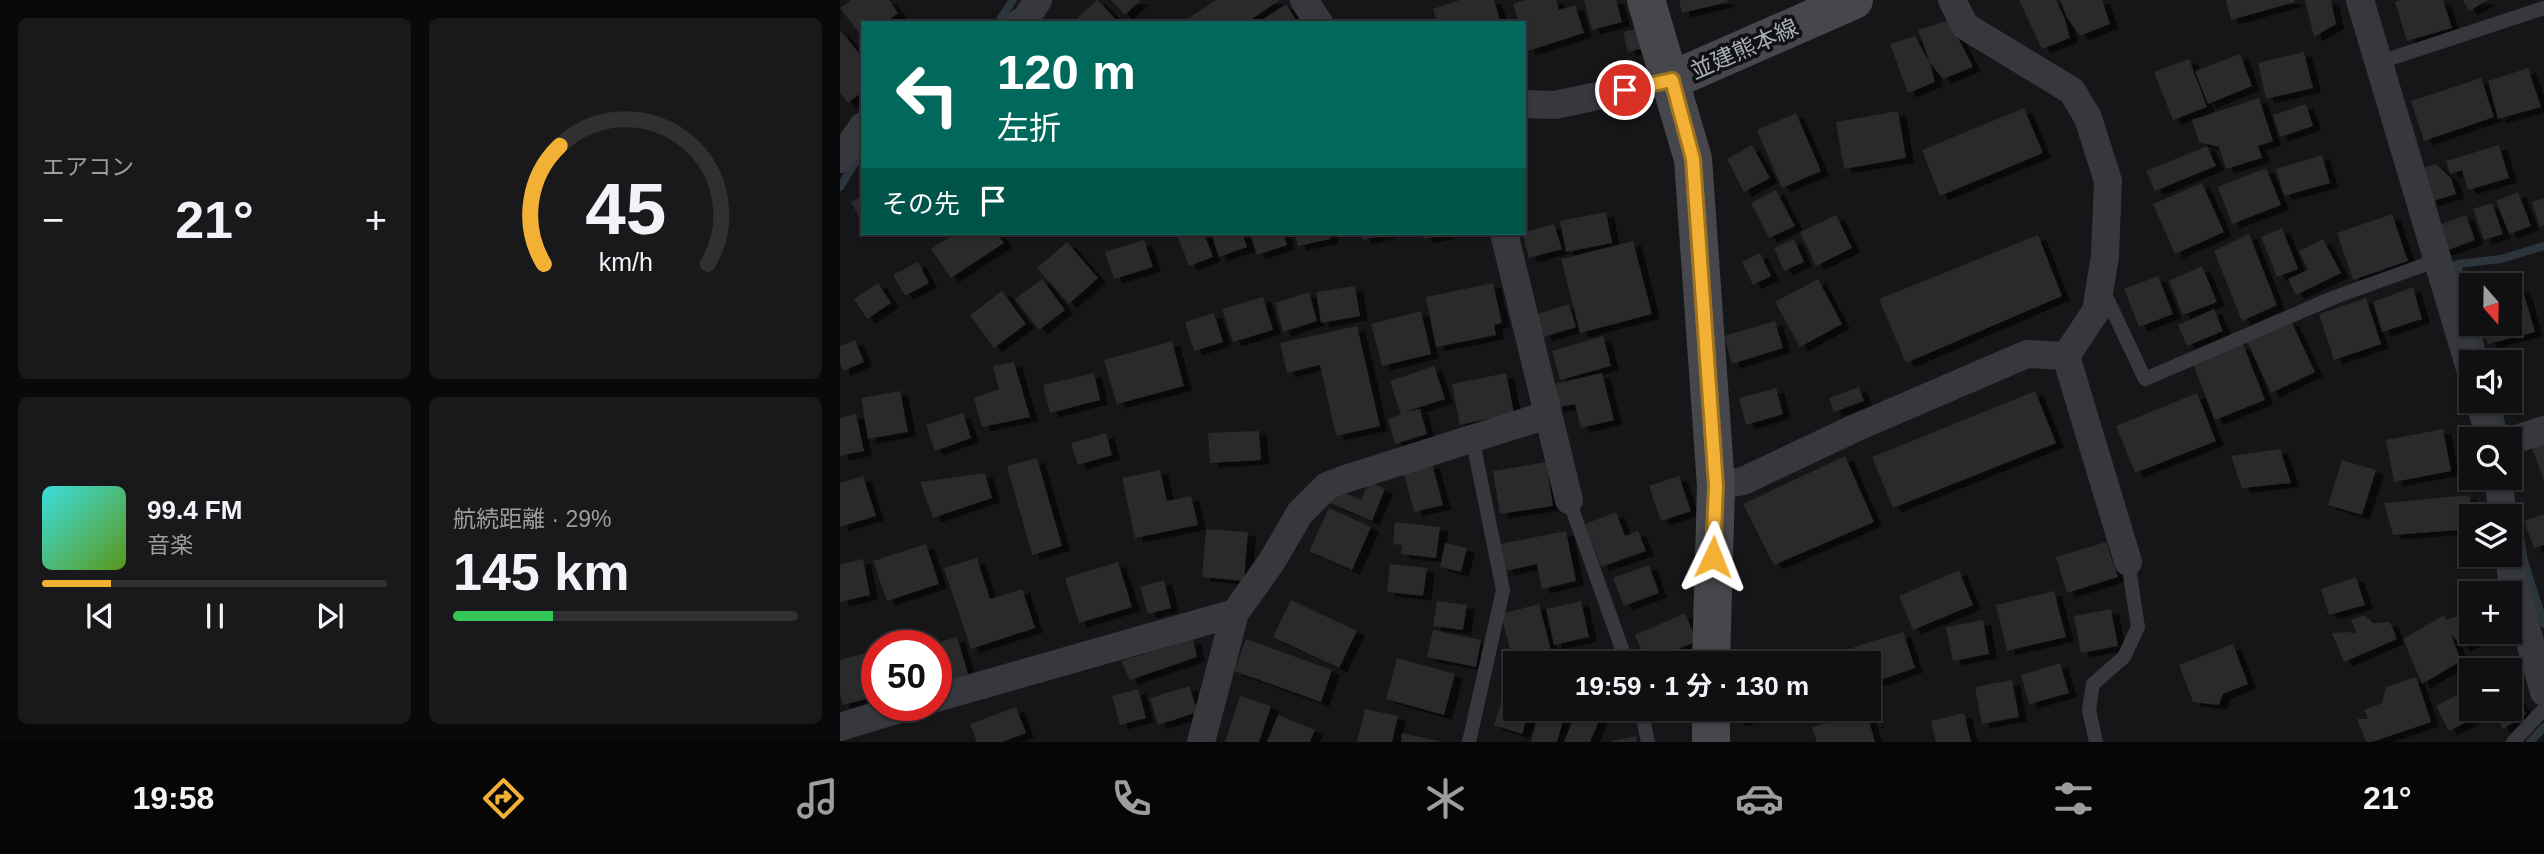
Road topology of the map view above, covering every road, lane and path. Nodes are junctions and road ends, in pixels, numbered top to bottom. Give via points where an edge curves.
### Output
1 (1038, 0) edge
2 (1304, 0) edge
3 (1646, 0) edge
4 (1952, 0) edge
5 (2360, 0) edge
6 (1831, 5) edge
7 (2544, 8) edge
8 (1023, 21) edge
9 (1318, 21) edge
10 (2380, 62) junction
11 (1672, 80) junction
12 (1526, 104) edge
13 (861, 129) edge
14 (840, 159) edge
15 (1504, 235) edge
16 (2438, 260) junction
17 (2100, 284) junction
18 (2465, 350) edge
19 (2066, 356) junction
20 (1547, 415) junction
21 (2544, 430) edge
22 (1472, 437) junction
23 (2522, 437) edge
24 (1716, 486) junction
25 (1569, 500) joint
26 (2129, 562) joint
27 (2511, 567) edge
28 (1235, 613) junction
29 (1623, 651) edge
30 (1711, 651) edge
31 (2544, 692) edge
32 (952, 693) edge
33 (2544, 709) edge
34 (861, 721) edge
35 (1644, 721) edge
36 (1711, 721) edge
37 (840, 727) edge
38 (1201, 742) edge
39 (1469, 742) edge
40 (1648, 742) edge
41 (1711, 742) edge
42 (2096, 742) edge
43 (2513, 742) edge

1 - 8 street
2 - 9 street
3 - 11 main road
4 - 17 street via 1965,26 2071,91 2088,118 2108,181
5 - 10 street
6 - 11 main road, 並建熊本線
7 - 10 lane
10 - 16 street
11 - 12 street via 1555,105
11 - 24 main road, 並建熊本線 via 1693,159
13 - 14 street
15 - 20 street
16 - 17 lane via 2334,297 2145,379
16 - 18 street
17 - 19 street via 2096,311
19 - 24 street via 2027,354 1743,481
19 - 26 street
20 - 22 street
20 - 25 street
21 - 23 street
22 - 28 street via 1327,486 1300,513
22 - 39 lane via 1503,590
24 - 30 main road, 並建熊本線
25 - 29 lane
26 - 42 lane via 2138,627 2123,657 2093,684 2089,710
27 - 31 street
28 - 32 street
28 - 38 street
33 - 43 lane
34 - 37 street
35 - 40 lane
36 - 41 main road

